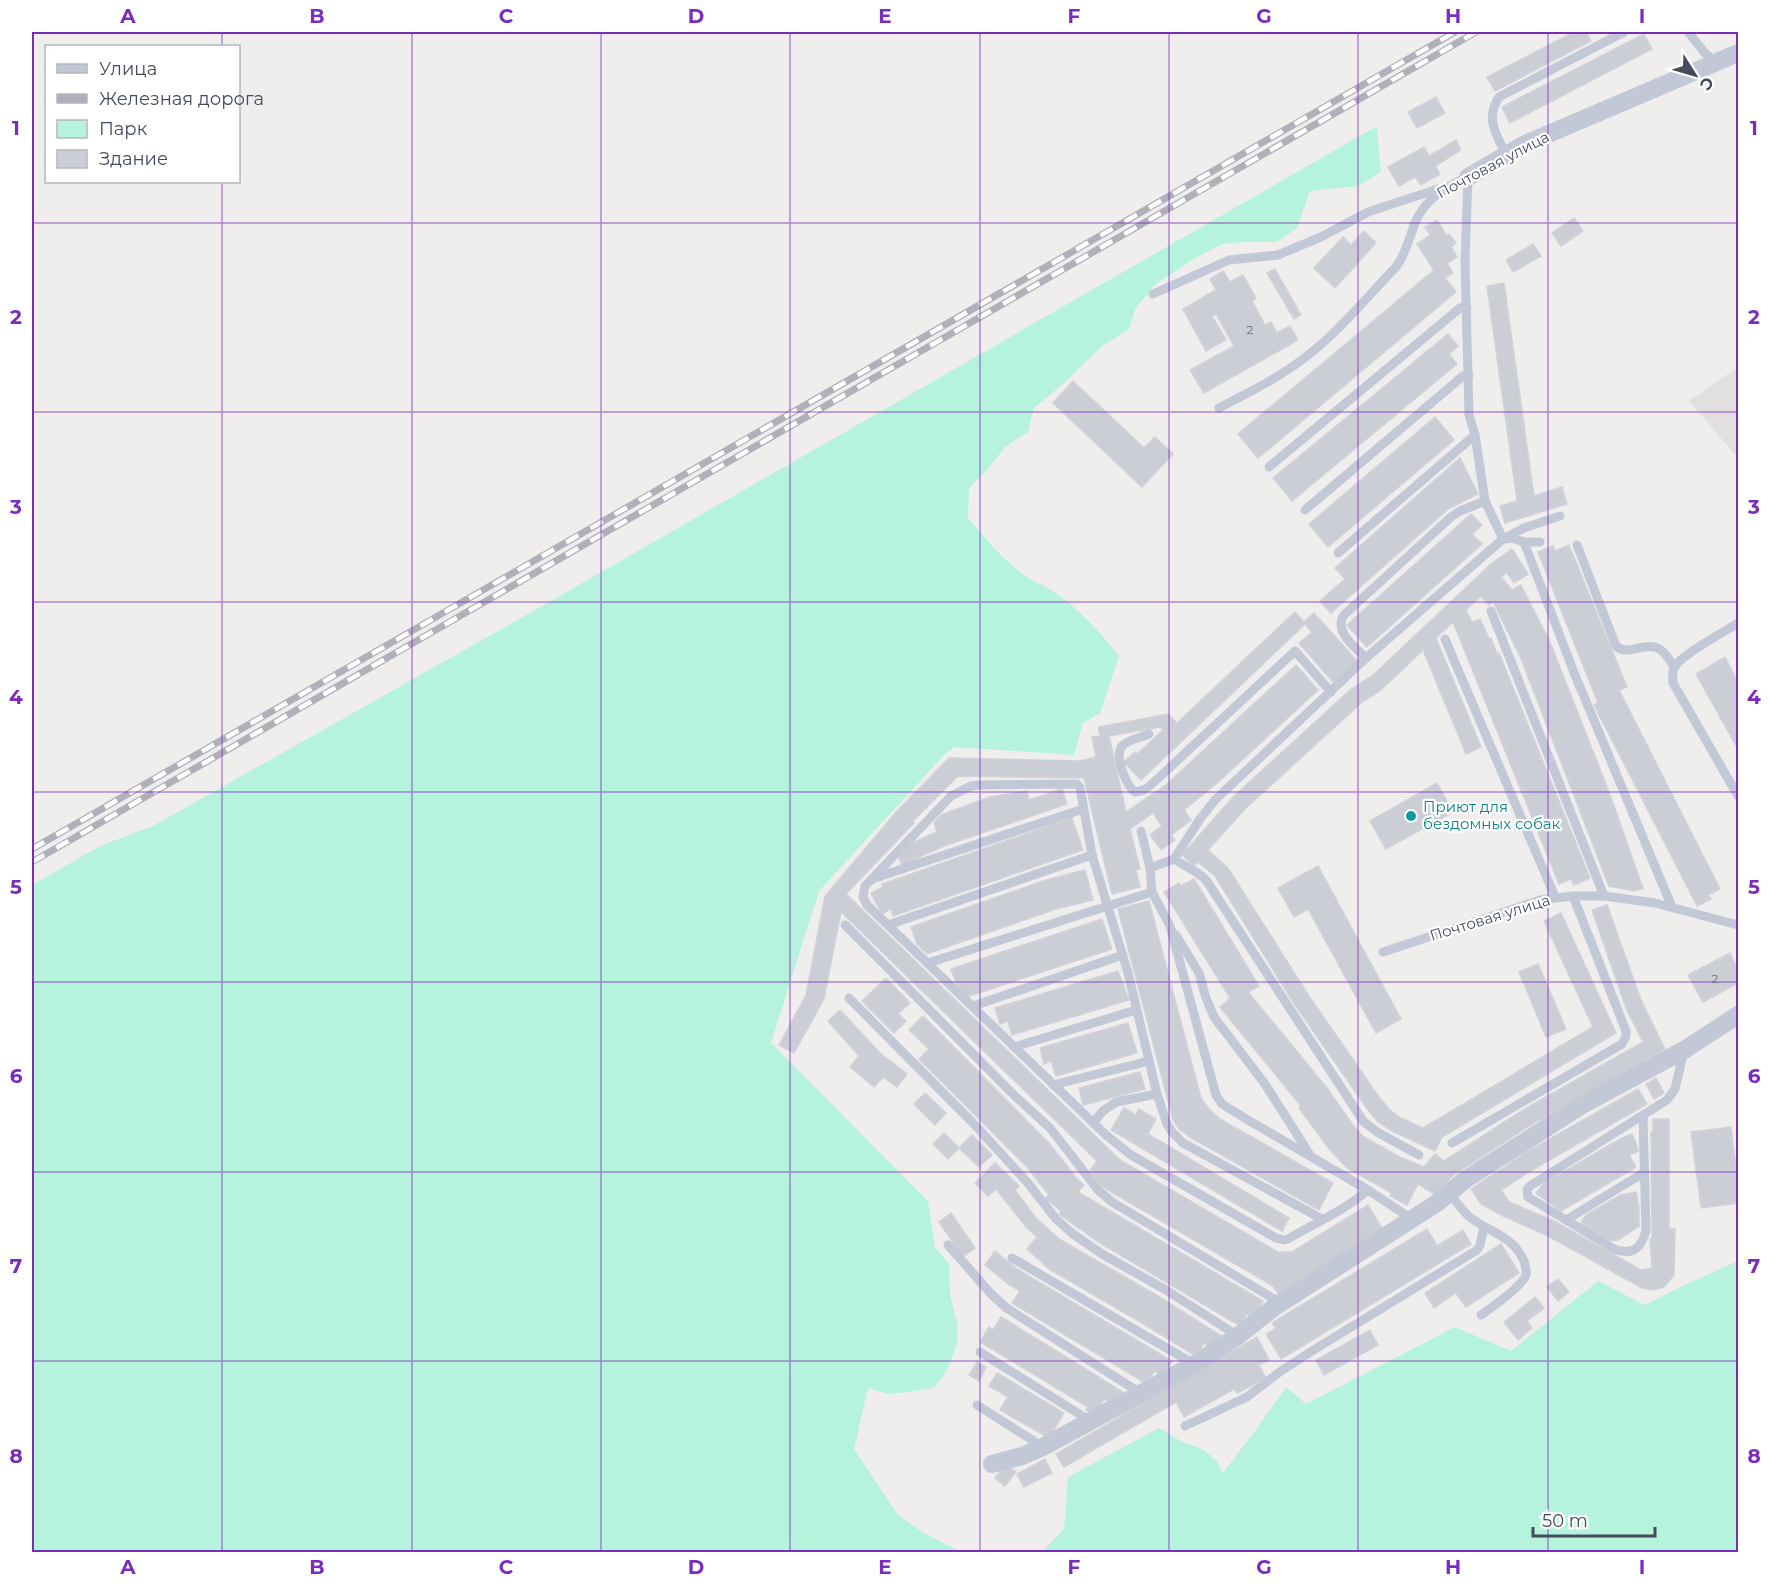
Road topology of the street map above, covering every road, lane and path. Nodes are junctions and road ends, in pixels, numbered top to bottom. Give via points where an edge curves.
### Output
1 (1624, 32) edge
2 (1688, 32) edge
3 (1738, 53) edge
4 (1716, 63) junction
5 (1506, 154) junction
6 (1468, 177) junction
7 (1448, 185) junction
8 (1153, 294) dead end
9 (1467, 308) junction
10 (1468, 376) junction
11 (1219, 408) dead end
12 (1475, 435) junction
13 (1269, 467) dead end
14 (1485, 501) junction
15 (1305, 510) dead end
16 (1560, 516) dead end
17 (1503, 538) junction
18 (1524, 542) junction
19 (1540, 542) dead end
20 (1576, 545) dead end
21 (1338, 553) dead end
22 (1491, 611) dead end
23 (1738, 623) edge
24 (1445, 639) dead end
25 (1366, 658) junction
26 (1674, 666) junction
27 (1331, 692) junction
28 (1149, 734) dead end
29 (1738, 796) edge
30 (1083, 809) junction
31 (1141, 831) dead end
32 (1092, 855) junction
33 (1174, 859) junction
34 (1150, 868) junction
35 (870, 880) junction
36 (1152, 892) junction
37 (1573, 896) junction
38 (1604, 896) junction
39 (1555, 897) junction
40 (1106, 906) junction
41 (1672, 907) junction
42 (845, 925) dead end
43 (888, 925) junction
44 (1738, 925) edge
45 (1170, 926) junction
46 (1383, 952) dead end
47 (1123, 955) junction
48 (928, 963) junction
49 (849, 998) dead end
50 (973, 1006) junction
51 (1136, 1010) junction
52 (1738, 1015) edge
53 (1014, 1047) junction
54 (1684, 1050) junction
55 (1149, 1061) junction
56 (1053, 1085) junction
57 (1157, 1094) junction
58 (1643, 1115) junction
59 (1093, 1123) junction
60 (1452, 1143) dead end
61 (1419, 1155) dead end
62 (1311, 1157) junction
63 (1645, 1173) junction
64 (1368, 1190) junction
65 (1450, 1193) junction
66 (1322, 1219) junction
67 (1412, 1219) junction
68 (1566, 1220) junction
69 (1484, 1227) junction
70 (948, 1245) dead end
71 (1012, 1258) dead end
72 (1281, 1303) junction
73 (1481, 1316) dead end
74 (1238, 1336) junction
75 (980, 1352) dead end
76 (1195, 1364) junction
77 (1142, 1394) junction
78 (977, 1405) dead end
79 (1092, 1422) junction
80 (1185, 1426) dead end
81 (1043, 1447) junction
82 (992, 1464) dead end

1 - 5 lane via 1499,97 1493,107 1493,126
2 - 4 lane
3 - 4 street, Почтовая улица
4 - 5 street, Почтовая улица
5 - 6 street, Почтовая улица
6 - 7 lane, Почтовая улица
6 - 9 lane
7 - 8 lane via 1368,212 1278,255 1229,260
7 - 11 lane, Почтовая улица via 1423,208 1396,267 1327,339 1280,375
9 - 10 lane
9 - 13 lane via 1460,308
10 - 12 lane via 1469,415
10 - 15 lane via 1463,376
12 - 14 lane
12 - 21 lane
14 - 17 lane
14 - 25 lane via 1451,517 1340,620 1342,632
16 - 17 lane
17 - 18 lane
17 - 25 lane
18 - 19 lane
18 - 41 lane
20 - 26 lane via 1616,646 1625,651 1657,647
22 - 38 lane
23 - 26 lane
24 - 39 lane
25 - 27 lane
26 - 29 lane via 1673,683
27 - 28 lane via 1295,651 1152,784 1135,792 1125,781 1120,748
27 - 33 lane via 1215,800
30 - 32 lane
30 - 35 lane
30 - 35 lane via 1077,784 971,786 951,796
31 - 34 lane
32 - 40 lane
32 - 43 lane
33 - 34 lane
33 - 61 lane via 1206,880 1363,1121
34 - 36 lane
35 - 43 lane via 863,897
36 - 40 lane
36 - 45 lane
37 - 38 lane, Почтовая улица
37 - 39 lane, Почтовая улица
37 - 60 lane via 1626,1031 1625,1040
38 - 41 lane, Почтовая улица
39 - 46 lane, Почтовая улица
40 - 47 lane
40 - 48 lane
41 - 44 lane, Почтовая улица
42 - 72 lane via 1050,1128 1099,1191
43 - 48 lane
45 - 62 lane via 1199,973 1214,1017 1265,1084
45 - 62 lane via 1215,1095 1230,1110
47 - 50 lane
47 - 51 lane
48 - 50 lane
49 - 74 lane via 973,1123 1064,1226 1102,1254
50 - 53 lane
51 - 53 lane
51 - 55 lane
52 - 54 street
53 - 56 lane
54 - 58 lane via 1672,1095
54 - 65 street via 1584,1104
55 - 56 lane
55 - 57 lane
56 - 59 lane
57 - 59 lane via 1116,1102
57 - 66 lane via 1167,1124 1177,1138
58 - 63 lane
58 - 68 lane via 1527,1190 1528,1197
59 - 66 lane via 1131,1155 1276,1238 1288,1239
62 - 64 lane
63 - 68 lane
63 - 68 lane via 1645,1237 1633,1251 1614,1249
64 - 66 lane
64 - 67 lane
65 - 67 street
65 - 69 lane via 1463,1211
67 - 72 street
69 - 73 lane via 1511,1242 1526,1275
69 - 80 lane via 1477,1250 1312,1351 1247,1397
70 - 77 lane via 1008,1309
71 - 76 lane
72 - 74 street
74 - 76 street
75 - 79 lane
76 - 77 street
77 - 79 street
78 - 81 lane
79 - 81 street
81 - 82 street

